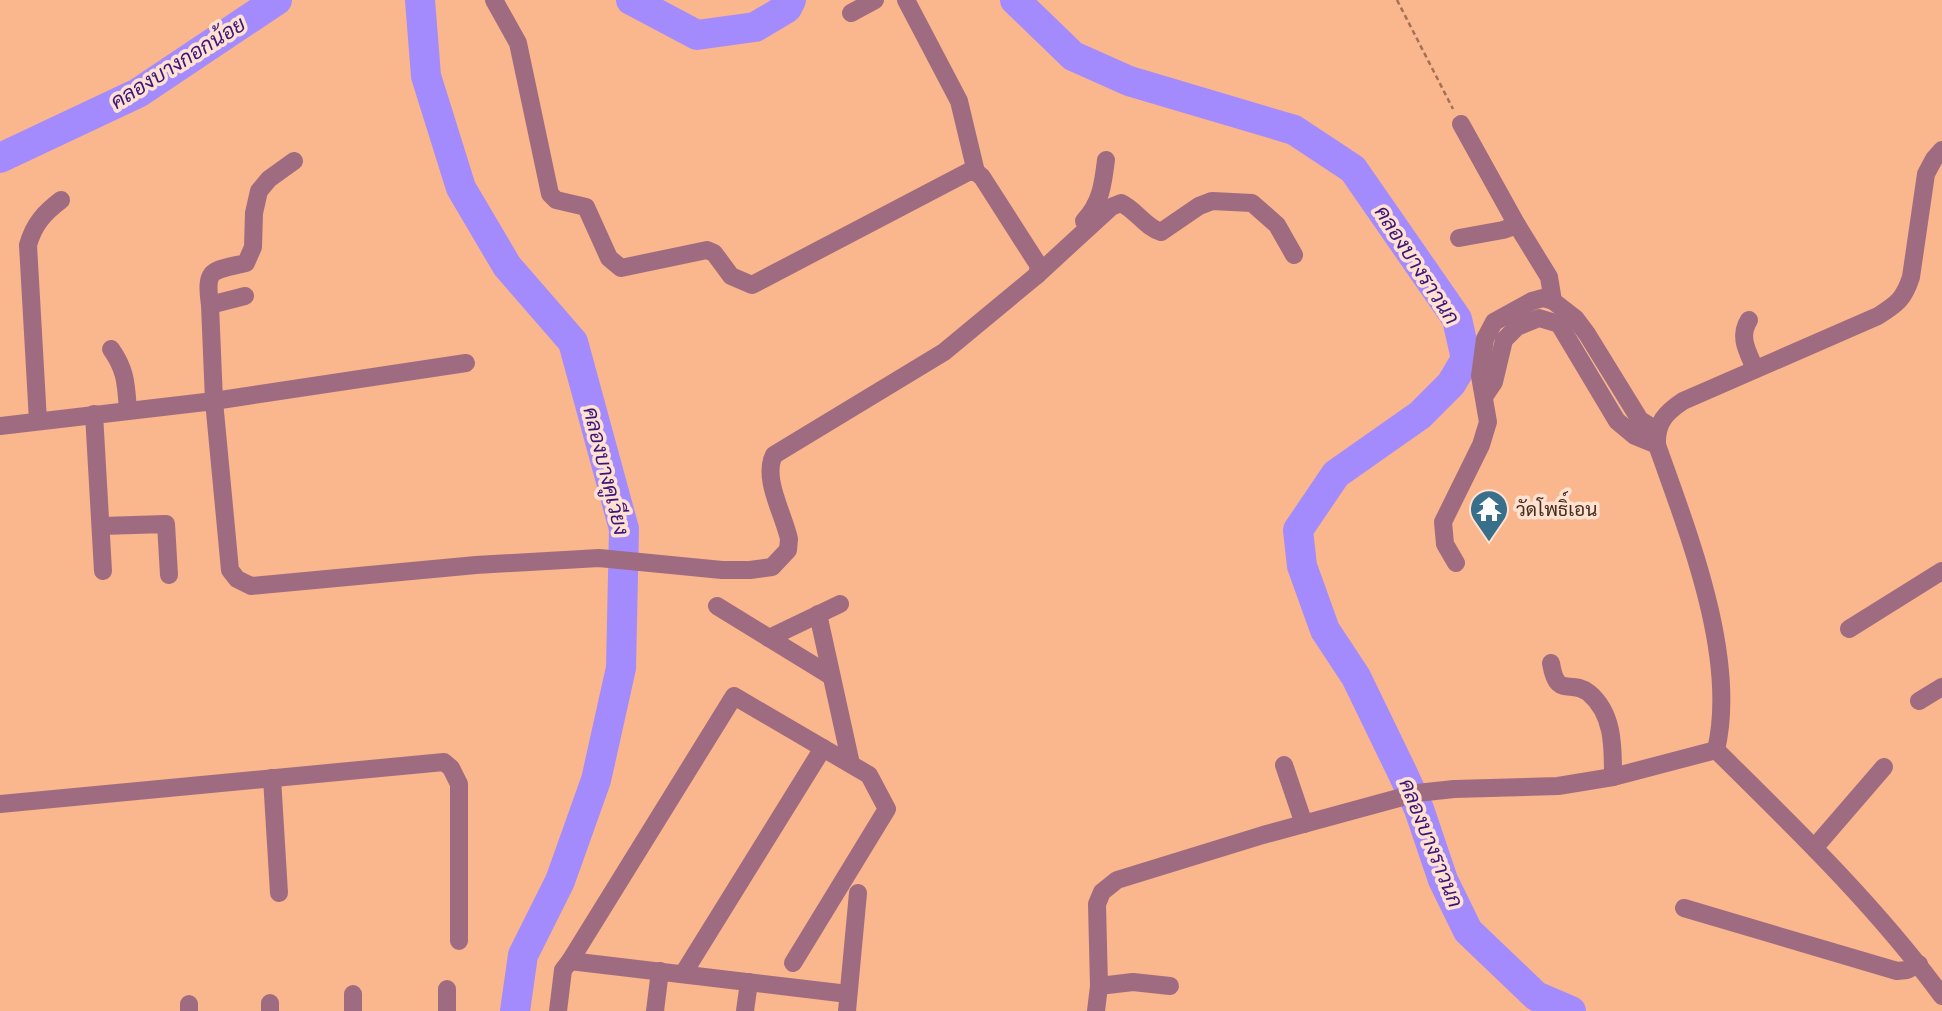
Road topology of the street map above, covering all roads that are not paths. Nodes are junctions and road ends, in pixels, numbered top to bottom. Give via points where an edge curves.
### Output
1 (494, 0) edge
2 (875, 0) edge
3 (906, 0) edge
4 (851, 13) dead end
5 (1461, 124) road end
6 (1942, 150) edge
7 (1106, 160) dead end
8 (294, 161) dead end
9 (976, 172) junction
10 (61, 200) dead end
11 (1517, 225) junction
12 (1459, 238) dead end
13 (1067, 247) junction
14 (1294, 255) dead end
15 (1037, 275) junction
16 (245, 296) dead end
17 (1553, 301) junction
18 (210, 305) junction
19 (1749, 320) dead end
20 (111, 349) dead end
21 (466, 363) dead end
22 (1755, 369) junction
23 (1484, 397) junction
24 (214, 401) junction
25 (128, 410) junction
26 (94, 414) junction
27 (38, 421) junction
28 (0, 426) edge
29 (1656, 438) junction
30 (101, 526) junction
31 (1455, 563) dead end
32 (103, 570) dead end
33 (1942, 571) edge
34 (169, 575) dead end
35 (840, 604) dead end
36 (717, 606) dead end
37 (818, 614) junction
38 (1849, 629) dead end
39 (769, 638) junction
40 (1551, 663) dead end
41 (831, 676) junction
42 (1942, 687) edge
43 (1919, 701) dead end
44 (823, 748) junction
45 (1716, 750) junction
46 (851, 764) junction
47 (1284, 765) dead end
48 (1884, 767) dead end
49 (1614, 777) junction
50 (272, 778) junction
51 (0, 804) edge
52 (1304, 824) junction
53 (1815, 847) junction
54 (279, 893) dead end
55 (858, 893) dead end
56 (1684, 908) dead end
57 (459, 941) dead end
58 (570, 961) junction
59 (793, 963) dead end
60 (1919, 964) junction
61 (660, 971) junction
62 (683, 974) junction
63 (749, 982) junction
64 (1099, 986) junction
65 (1170, 986) dead end
66 (1939, 987) edge
67 (447, 989) dead end
68 (843, 999) edge
69 (447, 1011) edge
70 (558, 1011) edge
71 (655, 1011) edge
72 (745, 1011) edge
73 (831, 1011) edge
74 (1096, 1011) edge

1 - 9 street via 518,43 550,194 556,200 586,207 609,258 621,268 706,250 714,253 731,276 752,285 968,172
2 - 4 street
3 - 9 street via 959,101
5 - 11 street
6 - 22 street via 1926,174 1911,277 1898,304
7 - 13 street via 1101,196
8 - 18 street via 259,191 253,247 246,263 210,275
9 - 15 street via 1035,257
10 - 27 street via 44,212 28,244
11 - 12 street
11 - 17 street via 1549,277
13 - 14 street via 1121,203 1161,232 1212,201 1252,202 1276,225
13 - 15 street
15 - 24 street via 944,352 774,455 769,475 789,539 788,550 772,567 722,570 599,558 251,586 230,570
16 - 18 street
17 - 23 street via 1532,301 1494,322 1485,339 1480,376
17 - 29 street via 1575,318
18 - 24 street
19 - 22 street via 1744,343
20 - 25 street via 125,377
21 - 24 street
22 - 29 street via 1667,412
23 - 29 street via 1494,382 1504,340 1517,327 1539,318 1559,324 1617,421 1635,436
23 - 31 street via 1488,422 1481,445 1443,522 1445,544
24 - 25 street
25 - 26 street
26 - 27 street
26 - 30 street
27 - 28 street
29 - 45 street via 1692,544 1721,671
30 - 32 street
30 - 34 street via 166,524
33 - 38 street
35 - 37 street
36 - 39 street
37 - 39 street
37 - 41 street
39 - 41 street
40 - 49 street via 1558,684 1587,691 1605,712 1613,743
41 - 46 street
42 - 43 street
44 - 46 street
44 - 58 street via 734,696
44 - 62 street
45 - 49 street
45 - 53 street
46 - 59 street via 869,775 887,809
47 - 52 street
48 - 53 street
49 - 52 street via 1558,786 1416,793
50 - 51 street
50 - 54 street
50 - 57 street via 433,762 451,768 459,784
52 - 64 street via 1117,880 1101,892 1097,904
53 - 60 street
55 - 68 street
56 - 60 street via 1897,971
58 - 61 street
58 - 70 street via 563,970
60 - 66 street
61 - 62 street
61 - 71 street
62 - 63 street
63 - 68 street
63 - 72 street
64 - 65 street via 1133,982
64 - 74 street
67 - 69 street
68 - 73 street

